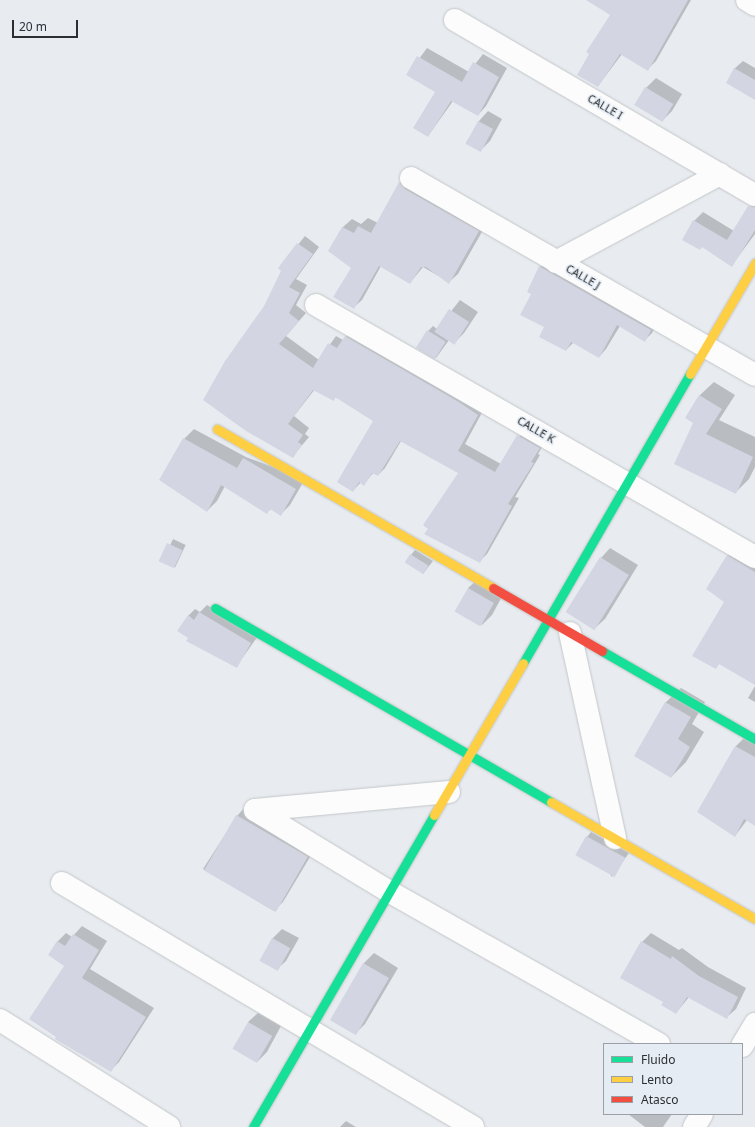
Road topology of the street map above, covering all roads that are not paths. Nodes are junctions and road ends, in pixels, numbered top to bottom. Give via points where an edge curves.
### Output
1 (747, 0) edge
2 (755, 5) edge
3 (455, 20) dead end
4 (720, 174) junction
5 (411, 178) dead end
6 (755, 194) edge
7 (556, 262) junction
8 (755, 263) edge
9 (316, 305) dead end
10 (707, 348) junction
11 (755, 375) edge
12 (217, 429) dead end
13 (628, 482) junction
14 (755, 556) edge
15 (215, 608) dead end
16 (548, 620) junction
17 (570, 633) junction
18 (755, 739) edge
19 (470, 755) junction
20 (449, 792) junction
21 (615, 838) junction
22 (62, 883) dead end
23 (390, 892) junction
24 (755, 919) edge
25 (0, 1020) edge
26 (755, 1024) edge
27 (310, 1030) junction
28 (658, 1043) edge
29 (743, 1044) edge
30 (701, 1115) edge
31 (169, 1127) edge
32 (253, 1127) edge
33 (473, 1127) edge
34 (694, 1127) edge

1 - 2 street
3 - 4 street, CALLE I
4 - 6 street, CALLE I
4 - 7 street
5 - 7 street, CALLE J
7 - 10 street, CALLE J
8 - 10 street
9 - 13 street, CALLE K
10 - 11 street, CALLE J
10 - 13 street
12 - 16 street
13 - 14 street, CALLE K
13 - 16 street
15 - 19 street
16 - 17 street
16 - 19 street
17 - 18 street
17 - 21 street
19 - 20 street
19 - 21 street
20 - 23 street
20 - 23 street via 255,810
21 - 24 street
22 - 27 street
23 - 27 street
23 - 28 street
25 - 31 street
26 - 29 street
27 - 32 street
27 - 33 street
30 - 34 street

